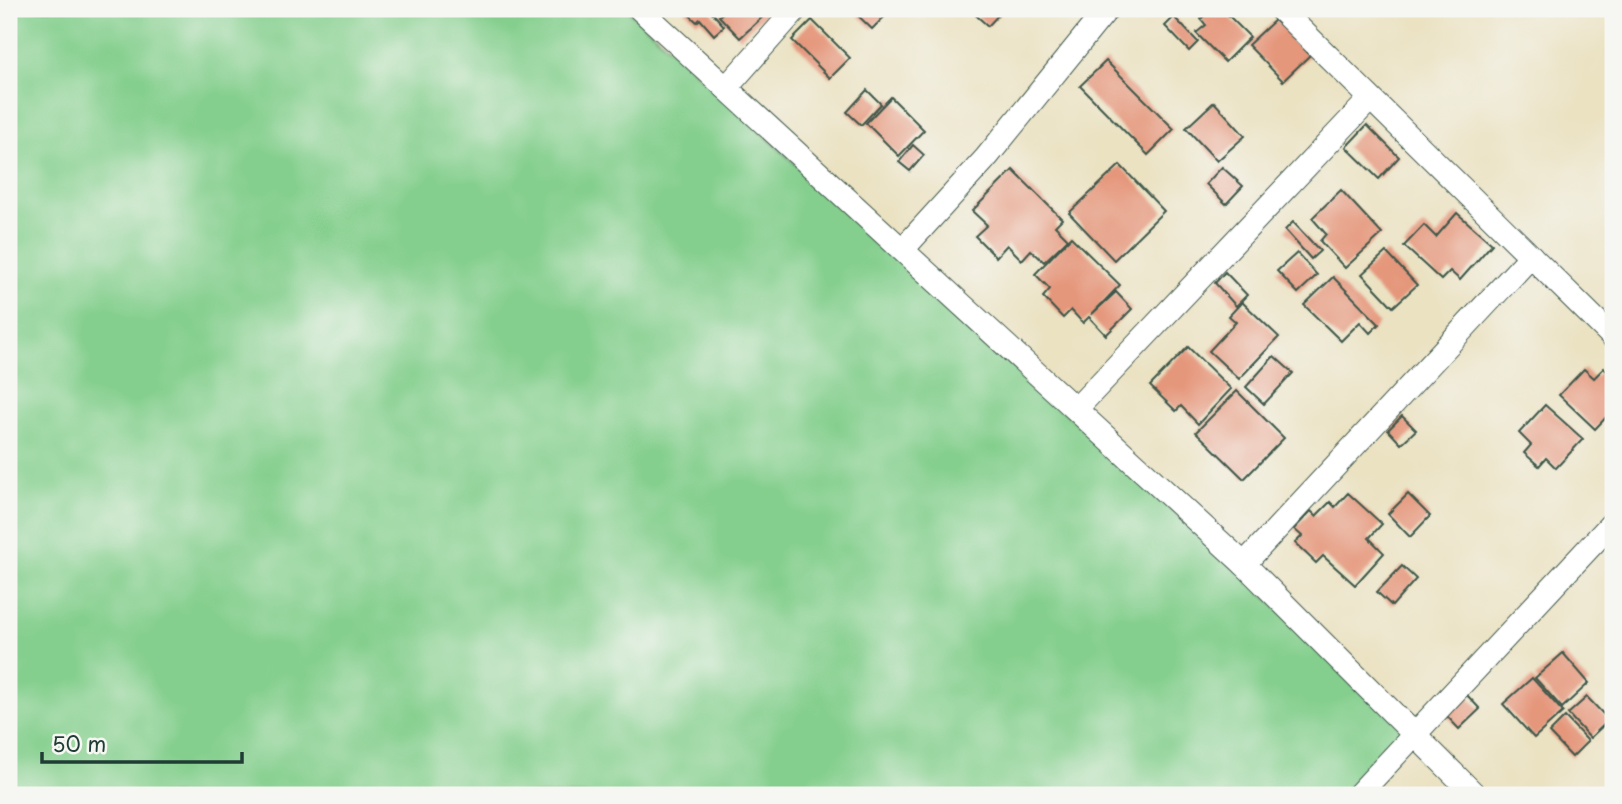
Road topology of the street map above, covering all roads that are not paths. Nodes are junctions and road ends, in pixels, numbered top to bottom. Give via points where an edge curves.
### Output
1 (640, 9) edge
2 (796, 9) edge
3 (1107, 9) edge
4 (1280, 9) edge
5 (726, 88) junction
6 (1370, 99) junction
7 (903, 249) junction
8 (1531, 256) junction
9 (1613, 337) edge
10 (1076, 409) junction
11 (1613, 522) edge
12 (1244, 564) junction
13 (1414, 733) junction
14 (1358, 795) edge
15 (1475, 795) edge

1 - 5 street
2 - 5 street
3 - 7 street via 985,158
4 - 6 street
5 - 7 street
6 - 8 street
6 - 10 street
7 - 10 street
8 - 9 street
8 - 12 street
10 - 12 street
11 - 13 street
12 - 13 street
13 - 14 street
13 - 15 street

